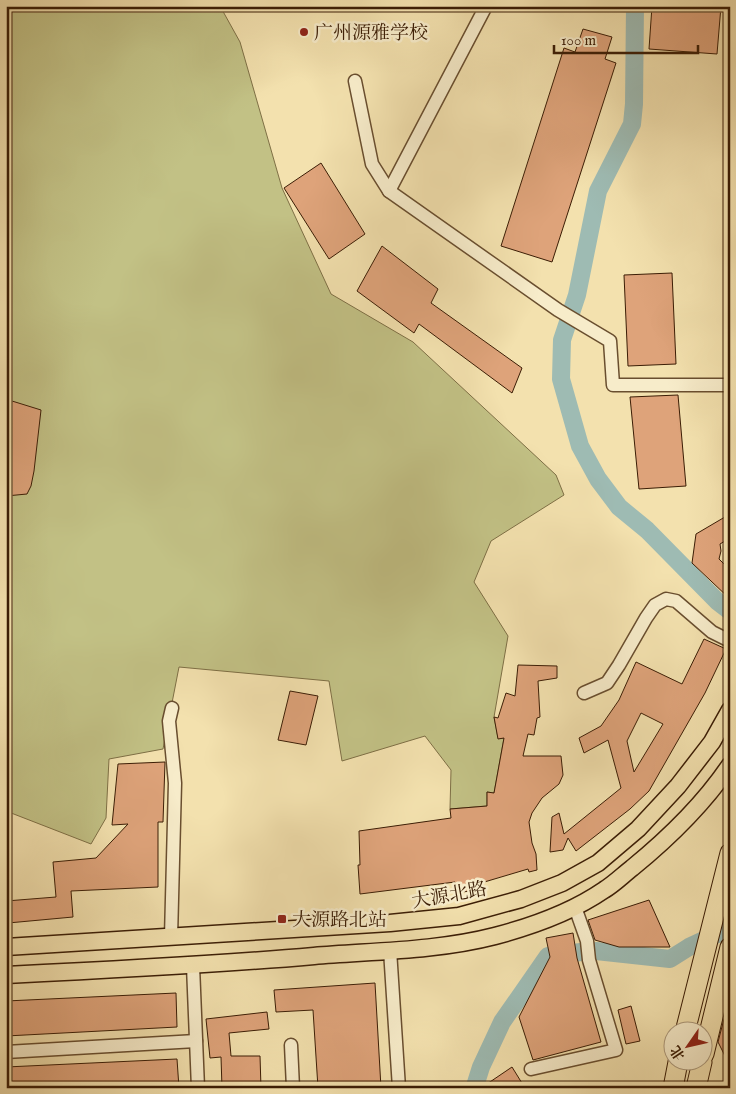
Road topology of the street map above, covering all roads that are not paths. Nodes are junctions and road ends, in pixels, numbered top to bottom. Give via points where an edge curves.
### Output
1 (486, 6) edge
2 (355, 81) dead end
3 (389, 191) junction
4 (730, 385) edge
5 (730, 641) edge
6 (584, 693) dead end
7 (172, 708) dead end
8 (730, 710) edge
9 (730, 765) edge
10 (730, 853) edge
11 (575, 906) junction
12 (171, 937) junction
13 (6, 947) edge
14 (730, 947) edge
15 (390, 950) junction
16 (193, 966) junction
17 (6, 975) edge
18 (688, 1022) edge
19 (712, 1022) edge
20 (196, 1042) junction
21 (291, 1046) dead end
22 (6, 1052) edge
23 (531, 1069) dead end
24 (676, 1072) edge
25 (700, 1072) edge
26 (198, 1088) edge
27 (293, 1088) edge
28 (399, 1088) edge
29 (673, 1088) edge
30 (696, 1088) edge

1 - 3 street
2 - 3 street via 372,164
3 - 4 street via 558,310 610,341 613,385
5 - 6 street via 712,632 676,601 666,599 655,605 607,683
7 - 12 street via 169,721 174,783
8 - 12 main road, 大源北路 via 712,742 678,786 638,829 598,863 521,899 459,916
9 - 11 main road via 674,832 605,890
10 - 18 highway
11 - 15 main road via 538,923 494,936
11 - 23 street via 616,1050
12 - 13 main road, 大源北路
14 - 19 highway
15 - 16 main road
15 - 28 street
16 - 17 main road
16 - 20 street
20 - 22 street
20 - 26 street
21 - 27 street
24 - 29 highway
25 - 30 highway

